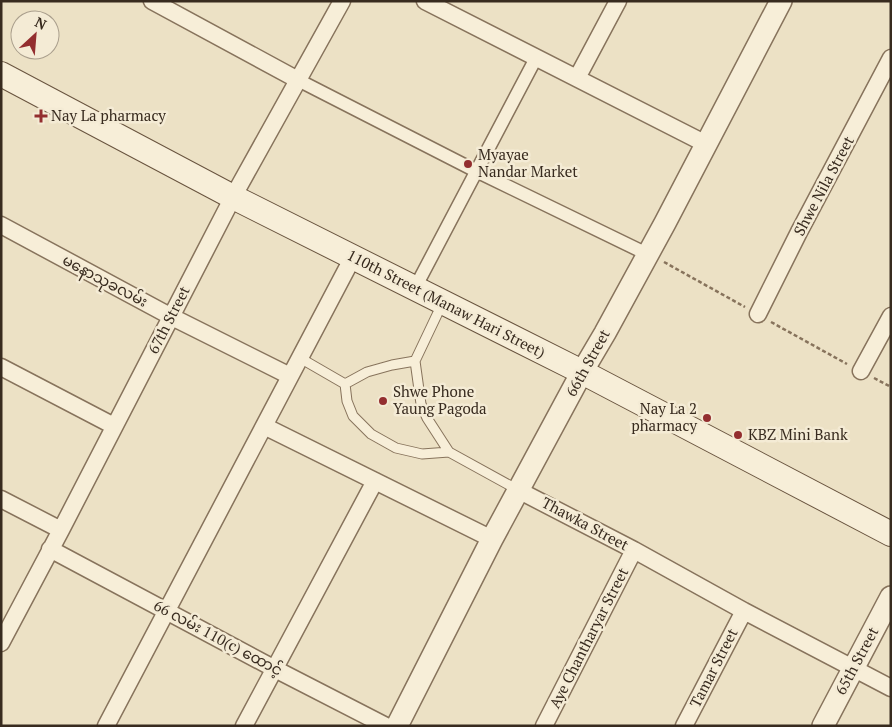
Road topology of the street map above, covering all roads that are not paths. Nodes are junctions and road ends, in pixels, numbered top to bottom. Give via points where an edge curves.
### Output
1 (152, 1) edge
2 (342, 1) edge
3 (425, 1) edge
4 (618, 1) edge
5 (781, 1) edge
6 (536, 58) junction
7 (891, 58) edge
8 (1, 74) edge
9 (577, 78) junction
10 (298, 80) junction
11 (706, 144) junction
12 (476, 171) junction
13 (233, 196) junction
14 (1, 225) edge
15 (647, 254) junction
16 (353, 257) junction
17 (415, 288) junction
18 (443, 302) junction
19 (758, 314) dead end
20 (170, 316) junction
21 (891, 316) edge
22 (300, 358) junction
23 (415, 361) junction
24 (1, 367) edge
25 (861, 371) dead end
26 (582, 372) junction
27 (290, 376) junction
28 (345, 384) junction
29 (114, 426) junction
30 (264, 426) junction
31 (449, 452) junction
32 (375, 481) junction
33 (518, 490) junction
34 (1, 499) edge
35 (61, 530) junction
36 (891, 534) edge
37 (492, 539) junction
38 (50, 549) junction
39 (634, 550) junction
40 (891, 597) edge
41 (167, 610) junction
42 (744, 610) junction
43 (1, 642) edge
44 (853, 668) junction
45 (275, 669) junction
46 (891, 688) edge
47 (106, 726) edge
48 (244, 726) edge
49 (386, 726) edge
50 (397, 726) edge
51 (544, 726) edge
52 (684, 726) edge
53 (823, 726) edge

1 - 10 street
2 - 10 street, 67th Street
3 - 6 street
4 - 9 street
5 - 11 street, 66th Street
6 - 9 street
6 - 12 street
7 - 19 street, Shwe Nila Street
8 - 13 main road, 110th Street (Manaw Hari Street)
9 - 11 street
10 - 12 street
10 - 13 street, 67th Street
11 - 15 street, 66th Street
12 - 15 street
12 - 17 street
13 - 16 main road, 110th Street (Manaw Hari Street)
13 - 20 street, 67th Street
14 - 20 street, မနောသုခလမ်း
15 - 26 street, 66th Street
16 - 17 main road, 110th Street (Manaw Hari Street)
16 - 22 street
17 - 18 main road, 110th Street (Manaw Hari Street)
18 - 23 lane
18 - 26 main road, 110th Street (Manaw Hari Street)
20 - 27 street, မနောသုခလမ်း
20 - 29 street, 67th Street
21 - 25 street
22 - 27 street
22 - 28 lane
23 - 28 lane via 366,372
23 - 31 lane via 421,404
24 - 29 street
26 - 33 street, 66th Street
26 - 36 main road, 110th Street (Manaw Hari Street)
27 - 30 street
28 - 31 lane via 346,401 353,416 371,434 396,448 422,454
29 - 35 street, 67th Street
30 - 32 street
30 - 41 street
31 - 33 lane, Thawka Street
32 - 37 street
32 - 45 street
33 - 37 street, 66th Street
33 - 39 street, Thawka Street
34 - 35 street
35 - 38 street, 67th Street
37 - 50 street, 66th Street
38 - 41 street, 66 လမ်း 110(c) ထောင့်
38 - 43 street, 67th Street
39 - 42 street, Thawka Street
39 - 51 street, Aye Chantharyar Street
40 - 44 street, 65th Street
41 - 45 street, 66 လမ်း 110(c) ထောင့်
41 - 47 street
42 - 44 street, Thawka Street
42 - 52 street, Tamar Street
44 - 46 street, Thawka Street
44 - 53 street, 65th Street
45 - 48 street
45 - 49 street, 66 လမ်း 110(c) ထောင့်

